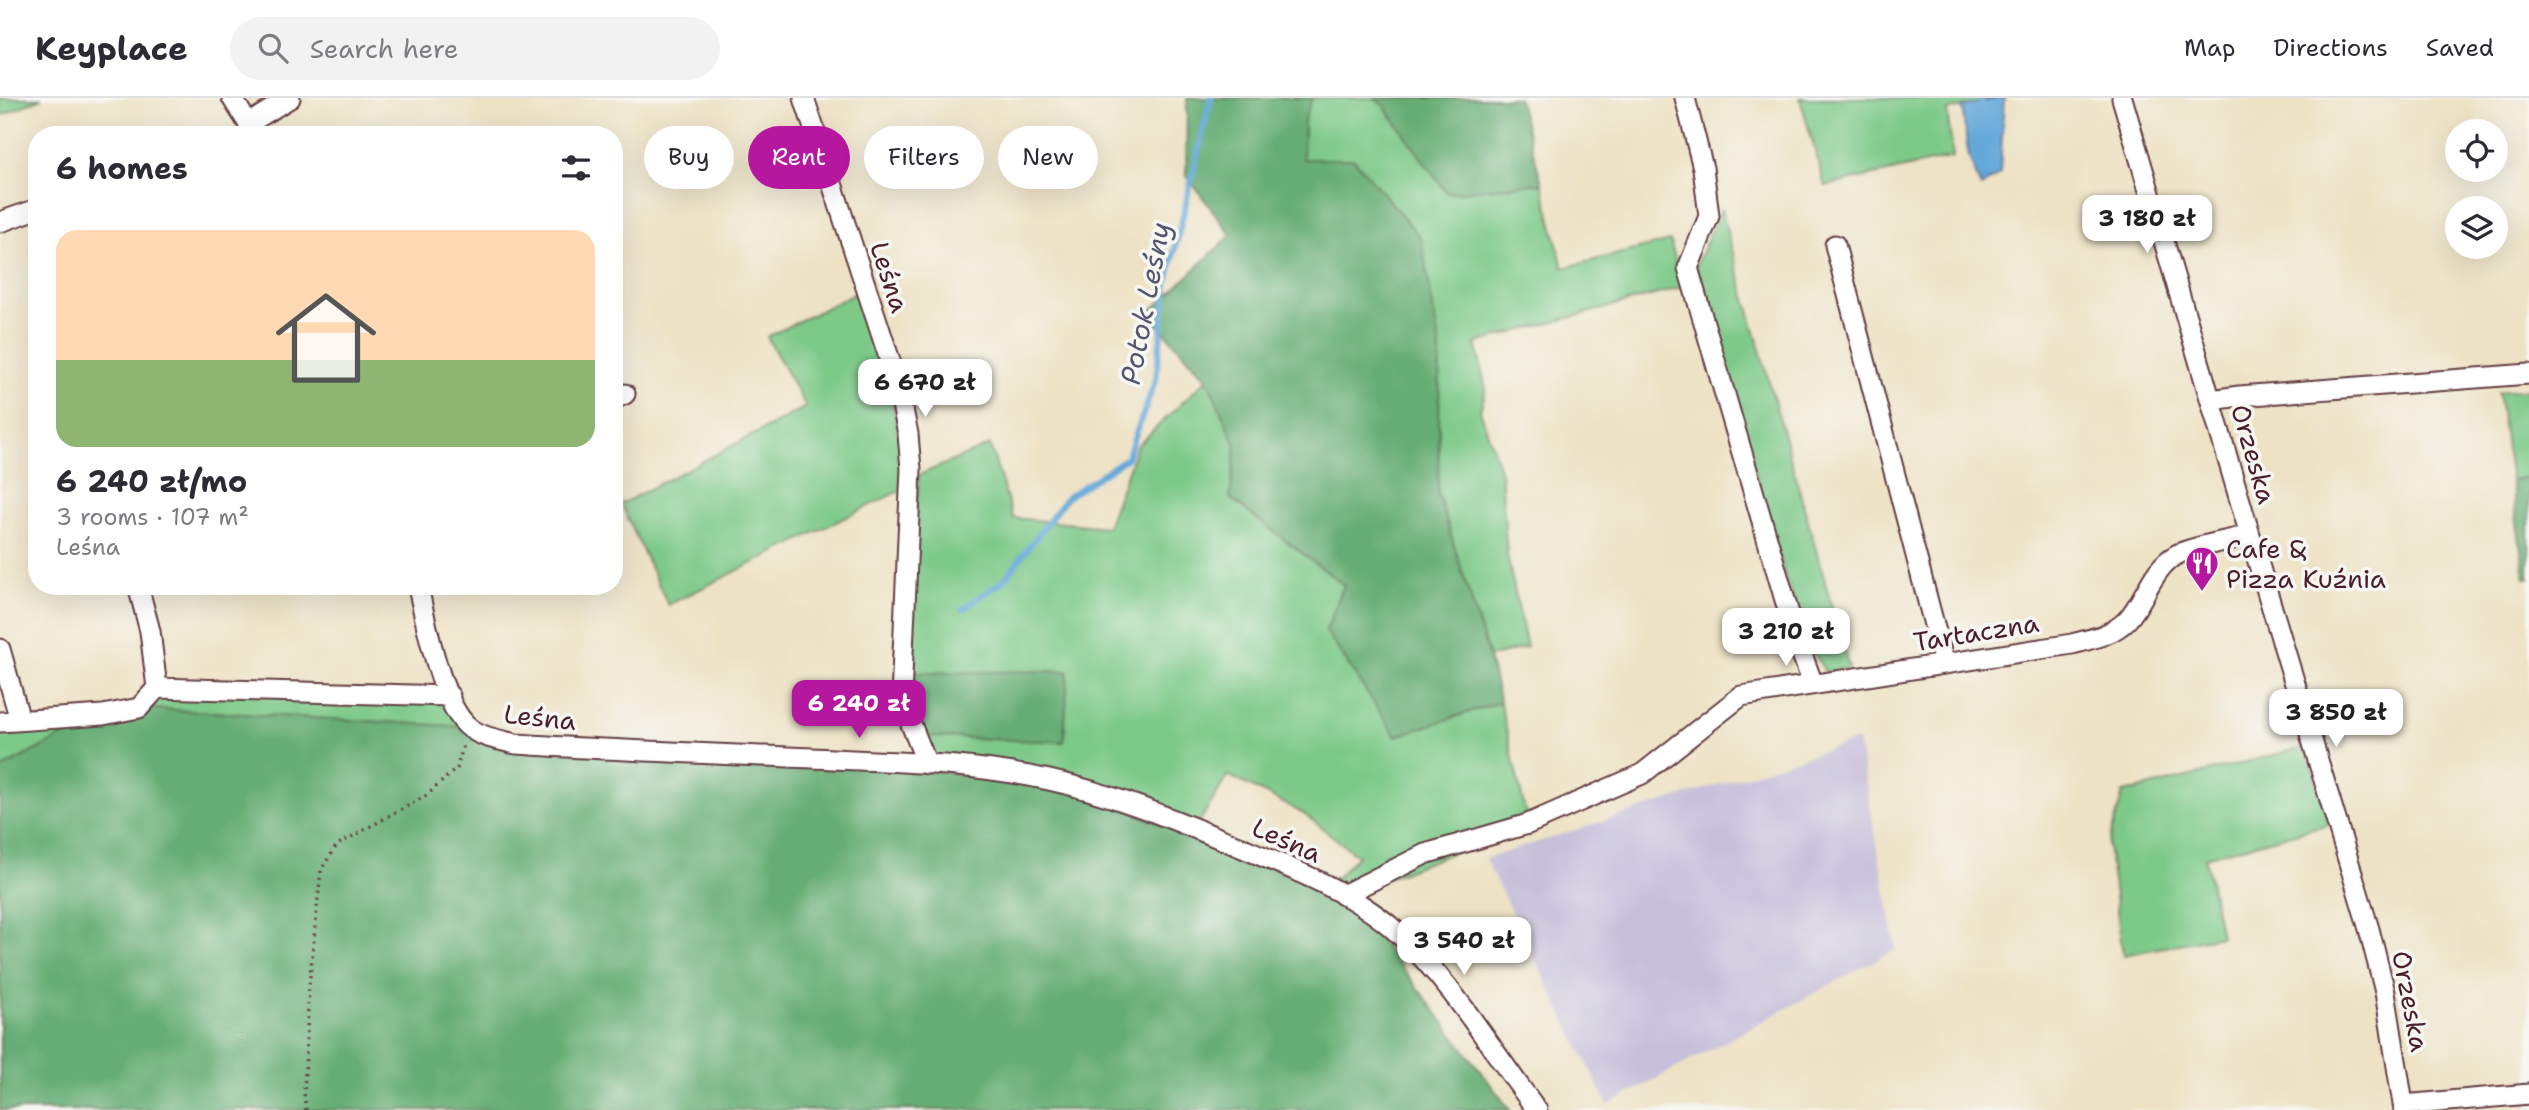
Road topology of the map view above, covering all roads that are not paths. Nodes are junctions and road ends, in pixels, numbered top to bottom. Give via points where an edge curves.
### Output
1 (232, 98) edge
2 (290, 98) edge
3 (804, 98) edge
4 (1685, 98) edge
5 (2122, 98) edge
6 (248, 126) edge
7 (258, 126) edge
8 (28, 212) edge
9 (0, 222) edge
10 (1835, 245) dead end
11 (2529, 374) edge
12 (2212, 400) junction
13 (2250, 536) junction
14 (140, 595) edge
15 (420, 595) edge
16 (0, 649) edge
17 (1944, 663) junction
18 (1813, 684) junction
19 (157, 688) junction
20 (450, 696) junction
21 (10, 721) edge
22 (927, 764) junction
23 (1343, 895) junction
24 (2529, 1094) edge
25 (2404, 1107) edge
26 (1537, 1110) edge

1 - 6 street
2 - 7 street
3 - 22 street, Leśna via 898,385 908,434 911,509 901,699
4 - 18 street via 1703,168 1709,216 1688,268
5 - 12 street, Orzeska
8 - 9 street
10 - 17 street
11 - 12 street
12 - 13 street, Orzeska
13 - 17 street, Tartaczna via 2177,554 2164,565 2127,620 2099,636
13 - 25 street, Orzeska via 2369,929 2385,992
14 - 19 street
15 - 20 street, Leśna via 435,658
16 - 21 street
17 - 18 street, Tartaczna
18 - 23 street, Tartaczna via 1741,696 1642,774 1528,824 1425,854
19 - 20 street
19 - 21 street via 139,708
20 - 22 street, Leśna via 456,713 469,727 516,744
22 - 23 street, Leśna via 1012,773 1092,791 1272,860
23 - 26 street, Leśna via 1376,915 1425,960
24 - 25 street

